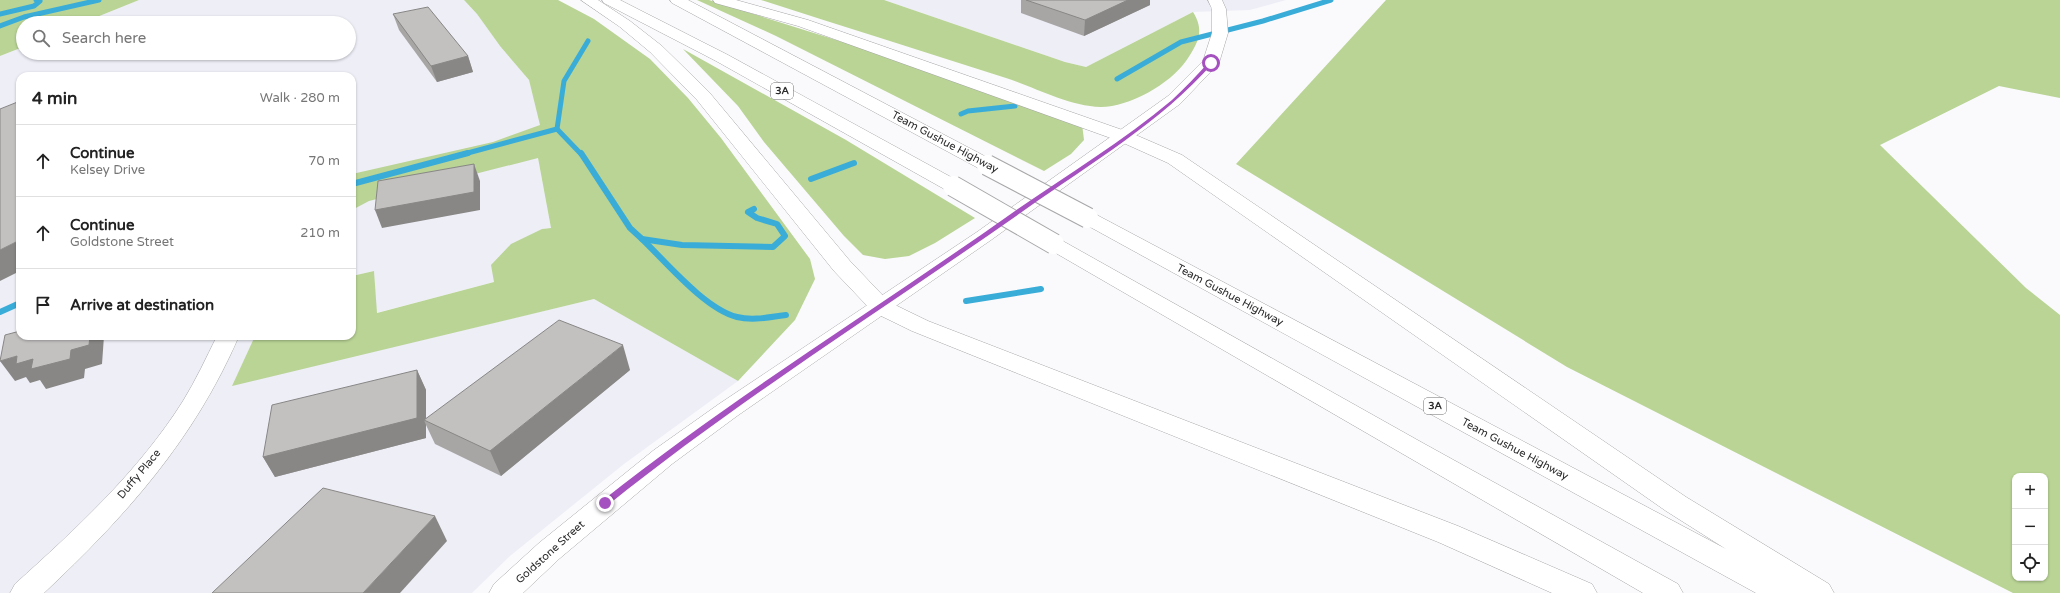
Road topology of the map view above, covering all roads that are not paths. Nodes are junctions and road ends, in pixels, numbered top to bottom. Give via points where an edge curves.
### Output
1 (588, 0) edge
2 (610, 0) edge
3 (677, 0) edge
4 (720, 0) edge
5 (1214, 0) edge
6 (1126, 136) junction
7 (881, 307) junction
8 (227, 340) edge
9 (25, 593) edge
10 (504, 593) edge
11 (1582, 593) edge
12 (1668, 593) edge
13 (1782, 593) edge
14 (1819, 593) edge

1 - 7 main road via 625,24 656,49 703,96 842,266
2 - 12 main road, 3A, bridge via 722,58 953,186
3 - 13 main road, Team Gushue Highway / 3A, bridge via 1088,218
4 - 6 main road via 803,23
5 - 6 main road, Goldstone Street via 1220,9 1220,33 1211,63 1174,100
6 - 7 main road, Goldstone Street
6 - 14 main road via 1175,160 1676,504
7 - 10 main road, Goldstone Street via 663,457 549,551
7 - 11 main road via 920,326 1448,534
8 - 9 main road, Duffy Place via 197,396 170,437 131,486 80,543

